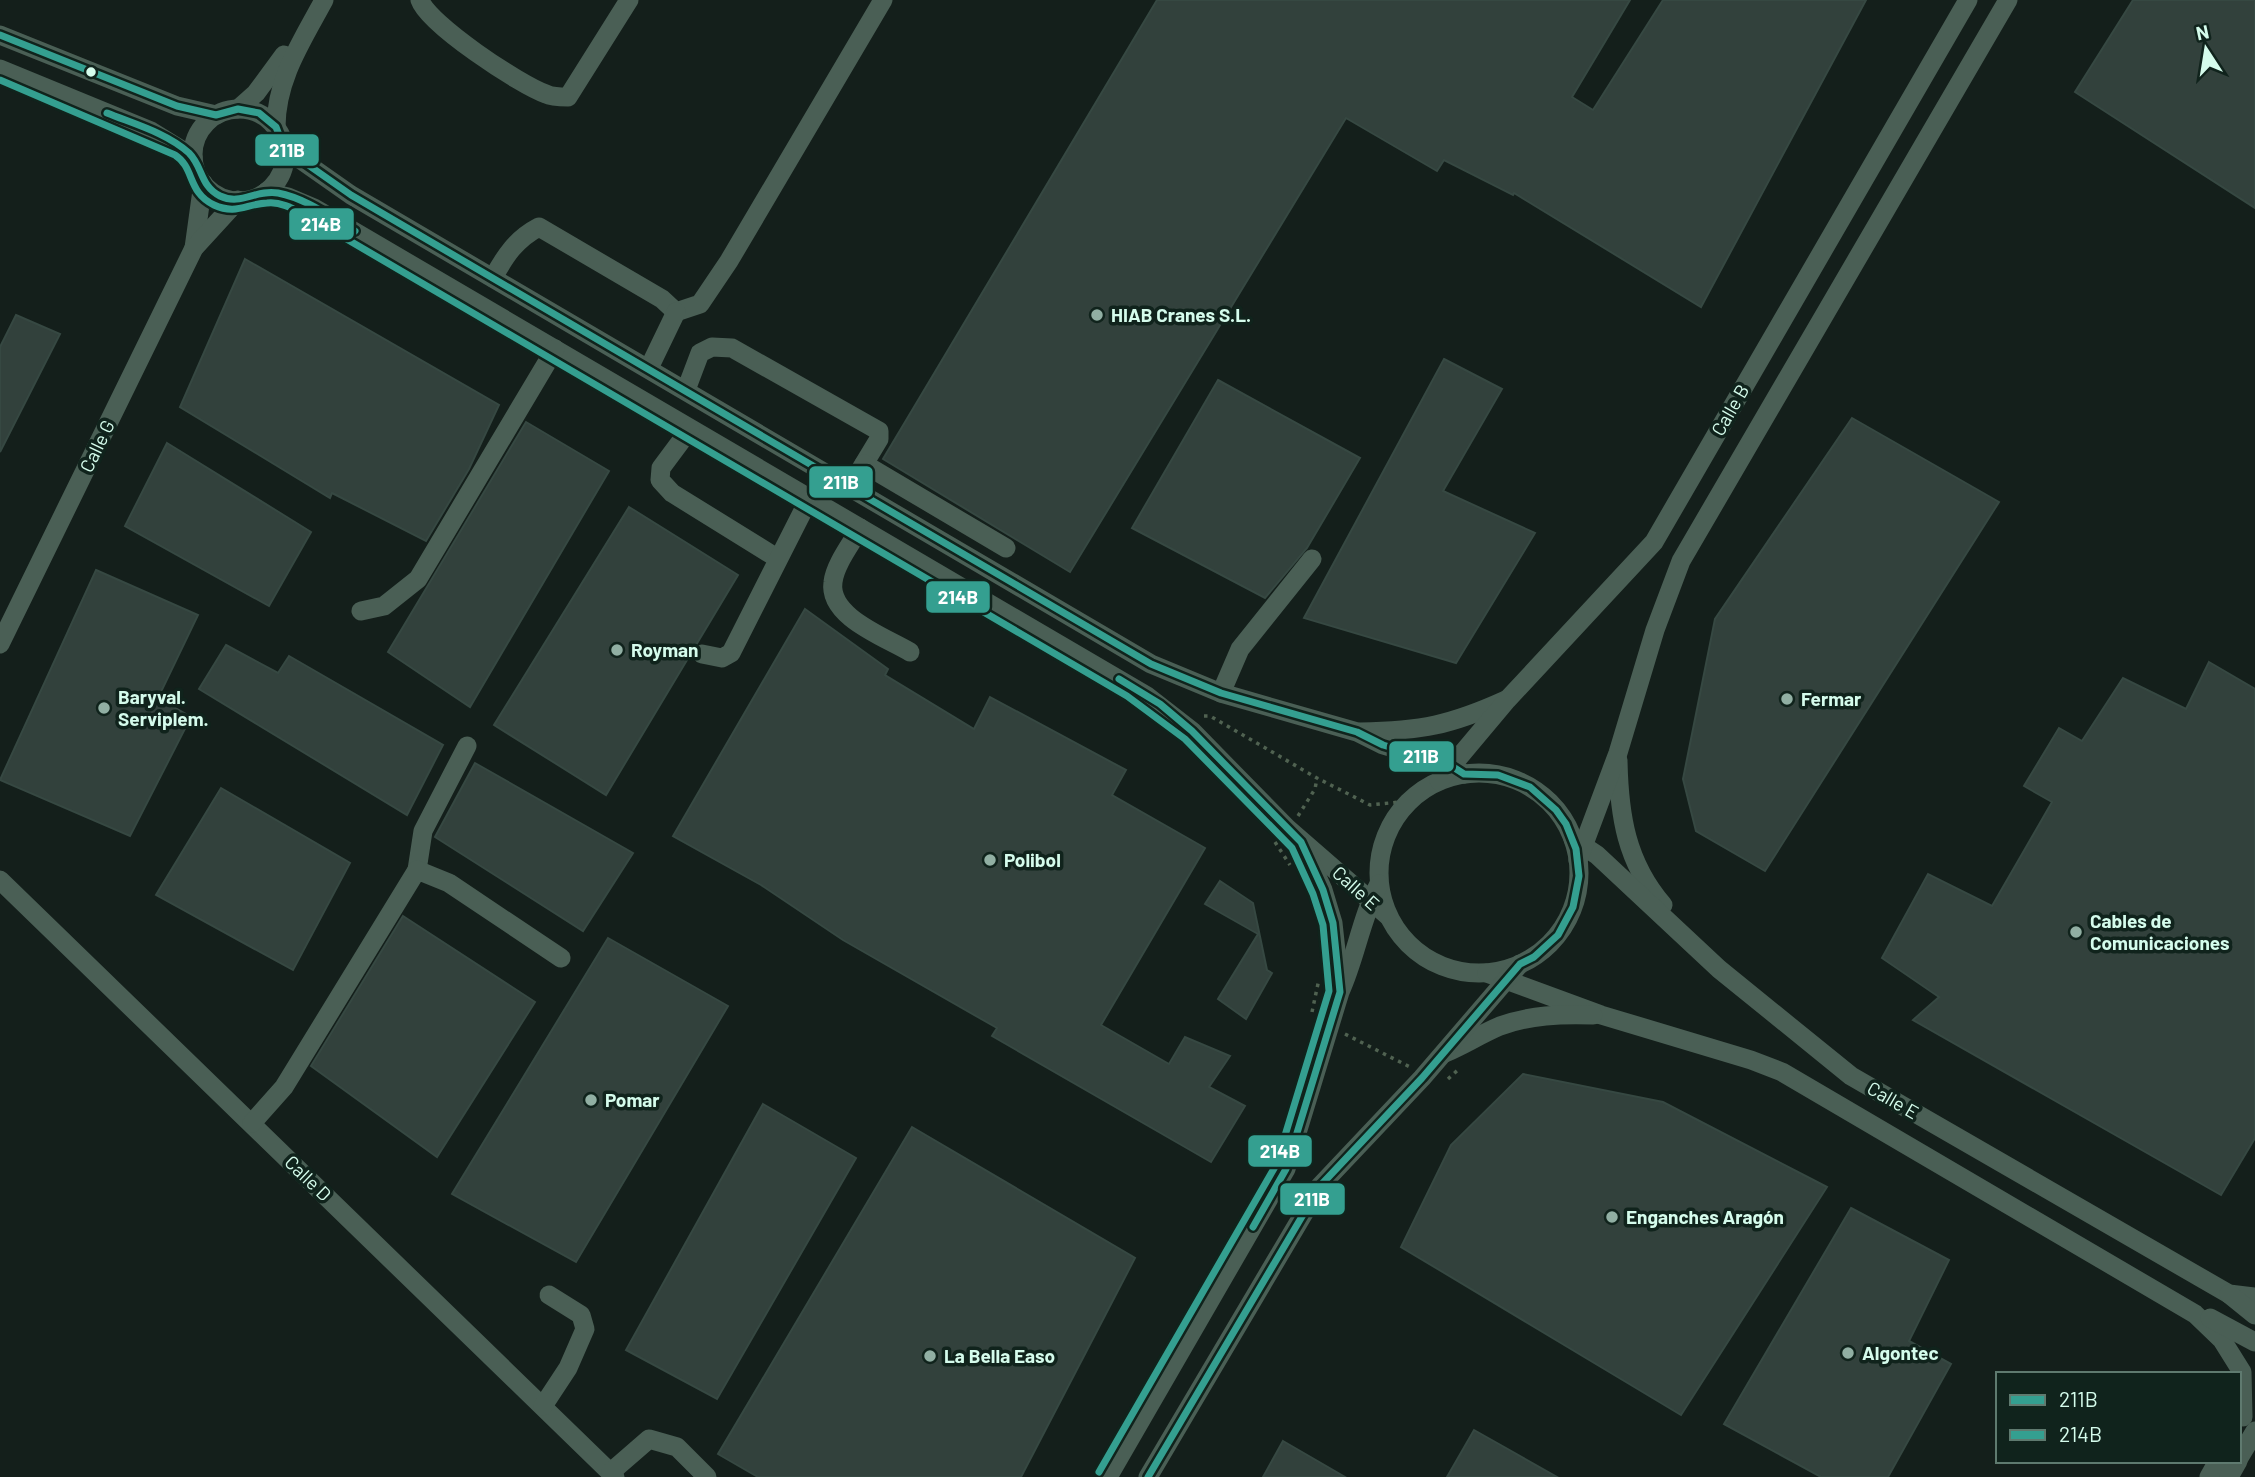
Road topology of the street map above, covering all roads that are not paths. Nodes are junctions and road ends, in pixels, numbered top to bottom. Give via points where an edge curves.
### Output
1 (309, 0) edge
2 (324, 0) edge
3 (420, 0) edge
4 (629, 0) edge
5 (883, 0) edge
6 (1968, 0) edge
7 (2008, 0) edge
8 (0, 35) edge
9 (0, 69) edge
10 (238, 109) junction
11 (216, 115) junction
12 (275, 127) junction
13 (284, 148) junction
14 (193, 156) junction
15 (203, 183) junction
16 (266, 192) junction
17 (238, 200) junction
18 (194, 248) junction
19 (493, 278) junction
20 (676, 312) junction
21 (555, 349) junction
22 (649, 368) junction
23 (685, 390) junction
24 (690, 429) junction
25 (864, 464) junction
26 (850, 486) junction
27 (809, 499) junction
28 (860, 528) junction
29 (777, 558) junction
30 (1312, 559) dead end
31 (992, 570) junction
32 (360, 611) dead end
33 (0, 644) edge
34 (910, 652) dead end
35 (702, 654) dead end
36 (1221, 693) junction
37 (1507, 699) junction
38 (1357, 732) junction
39 (467, 746) dead end
40 (1618, 753) junction
41 (1451, 774) junction
42 (1301, 842) junction
43 (1579, 849) junction
44 (417, 870) junction
45 (0, 880) edge
46 (1374, 893) junction
47 (1673, 924) junction
48 (561, 958) dead end
49 (1520, 964) junction
50 (1487, 973) junction
51 (1507, 982) junction
52 (1340, 992) junction
53 (1601, 1015) junction
54 (1444, 1054) junction
55 (252, 1124) junction
56 (2229, 1294) junction
57 (549, 1295) dead end
58 (2255, 1297) edge
59 (2195, 1314) junction
60 (2255, 1315) edge
61 (2255, 1342) edge
62 (2255, 1397) edge
63 (543, 1406) junction
64 (2246, 1424) edge
65 (2241, 1446) edge
66 (613, 1475) edge
67 (707, 1477) edge
68 (1108, 1477) edge
69 (1148, 1477) edge

1 - 10 street via 283,55 256,93
2 - 12 street via 284,77
3 - 4 street via 424,12 457,40 546,94 568,97
5 - 20 street via 729,261 700,304
6 - 37 street, Calle B via 1654,542
7 - 40 street, Calle B via 1681,561
8 - 11 street via 177,106
9 - 14 street via 151,131
10 - 11 street
10 - 12 street via 259,113
11 - 14 street via 198,132
12 - 13 street
13 - 16 street via 283,168
13 - 19 street via 351,195
14 - 15 street
15 - 17 street via 218,196
15 - 18 street, Calle G
16 - 17 street
16 - 21 street, Calle E via 314,208
17 - 18 street, Calle G
18 - 33 street, Calle G
19 - 20 street via 523,235 539,227 662,299
19 - 22 street
20 - 22 street
21 - 24 street, Calle E
21 - 32 street via 418,579 384,606
22 - 23 street
23 - 25 street via 700,353 712,347 732,348 879,431
23 - 26 street
24 - 27 street, Calle E
24 - 29 street via 661,468 660,480 672,494
25 - 26 street
25 - 31 street via 1010,545
26 - 31 street
27 - 28 street, Calle E
27 - 29 street
28 - 34 street via 833,581 834,599 848,615
28 - 42 street, Calle E via 1160,704
29 - 35 street via 731,653 722,658
30 - 36 street via 1240,649
31 - 36 street via 1151,663
36 - 38 street
37 - 38 street via 1442,726
37 - 41 street, Calle B
38 - 41 street
39 - 44 street via 422,831
40 - 43 street, Calle B
40 - 47 street, Calle B via 1620,804 1629,847 1643,880
41 - 43 street via 1498,775 1530,787 1556,810
41 - 46 street via 1409,801 1395,819 1384,839
42 - 46 street, Calle E
42 - 52 street via 1324,890 1333,923
43 - 47 street, Calle E
43 - 49 street via 1577,892 1567,922 1546,947
44 - 48 street via 449,883
44 - 55 street via 284,1087
45 - 55 street, Calle D
46 - 50 street via 1407,944 1420,955 1452,970
46 - 52 street
47 - 56 street, Calle E via 1719,969 1851,1076
49 - 50 street
49 - 51 street
50 - 51 street, Calle E
51 - 53 street, Calle E
51 - 54 street
52 - 68 street via 1286,1169
53 - 54 street, Calle E via 1518,1021
53 - 59 street, Calle E via 1782,1072
54 - 69 street via 1320,1186
55 - 63 street, Calle D
56 - 58 street, Calle E
56 - 60 street
57 - 63 street via 581,1315 586,1329
59 - 61 street
59 - 64 street, Calle E via 2222,1340 2242,1372
62 - 64 street
63 - 66 street, Calle D
64 - 65 street
66 - 67 street via 649,1439 677,1447

